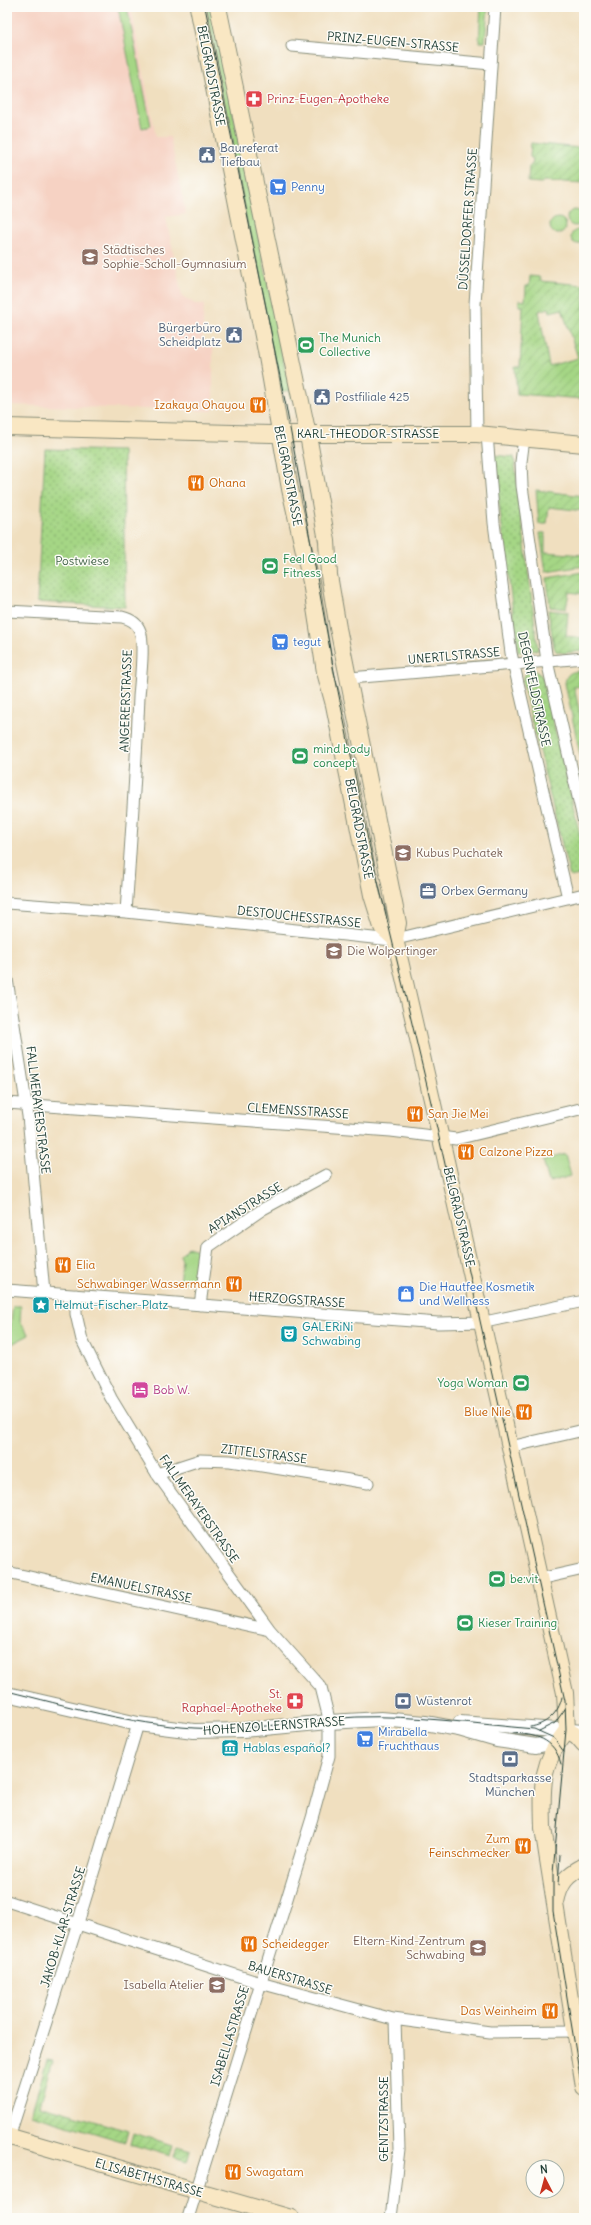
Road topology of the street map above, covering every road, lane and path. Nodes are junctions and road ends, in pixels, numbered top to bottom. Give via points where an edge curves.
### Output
1 (198, 7) edge
2 (218, 7) edge
3 (495, 7) edge
4 (292, 46) dead end
5 (491, 64) junction
6 (7, 427) edge
7 (280, 434) junction
8 (482, 434) junction
9 (308, 435) junction
10 (524, 438) junction
11 (584, 444) edge
12 (7, 612) edge
13 (584, 658) edge
14 (547, 661) junction
15 (514, 664) junction
16 (350, 678) junction
17 (584, 823) edge
18 (584, 894) edge
19 (568, 898) junction
20 (7, 903) edge
21 (126, 912) junction
22 (395, 939) junction
23 (7, 979) edge
24 (7, 1103) edge
25 (26, 1104) junction
26 (584, 1108) edge
27 (441, 1136) junction
28 (326, 1175) dead end
29 (7, 1292) edge
30 (44, 1293) junction
31 (76, 1295) junction
32 (584, 1301) edge
33 (200, 1305) junction
34 (482, 1322) junction
35 (584, 1430) edge
36 (510, 1447) junction
37 (157, 1474) junction
38 (368, 1483) dead end
39 (584, 1569) edge
40 (7, 1572) edge
41 (539, 1579) junction
42 (270, 1630) junction
43 (7, 1694) edge
44 (329, 1722) junction
45 (425, 1723) junction
46 (138, 1724) junction
47 (567, 1730) junction
48 (584, 1732) edge
49 (584, 1744) edge
50 (531, 1746) junction
51 (548, 1761) junction
52 (546, 1851) junction
53 (579, 1870) edge
54 (7, 1901) edge
55 (556, 1909) junction
56 (78, 1922) junction
57 (260, 1983) junction
58 (395, 2020) junction
59 (575, 2031) junction
60 (584, 2087) edge
61 (8, 2137) edge
62 (196, 2191) junction
63 (188, 2218) edge
64 (291, 2218) edge
65 (391, 2218) edge

1 - 7 main road, BELGRADSTRASSE
2 - 9 main road, BELGRADSTRASSE
3 - 5 street, DÜSSELDORFER STRASSE
4 - 5 street, PRINZ-EUGEN-STRASSE
5 - 8 street, DÜSSELDORFER STRASSE via 475,304
6 - 7 main road, KARL-THEODOR-STRASSE
7 - 9 main road, KARL-THEODOR-STRASSE
7 - 22 main road, BELGRADSTRASSE via 301,546 312,588 325,672 334,705 372,895 382,927
8 - 9 main road, KARL-THEODOR-STRASSE
8 - 10 main road, KARL-THEODOR-STRASSE
8 - 15 street, DEGENFELDSTRASSE
9 - 16 main road, BELGRADSTRASSE via 327,541 337,620
10 - 11 main road, KARL-THEODOR-STRASSE
10 - 14 street, DEGENFELDSTRASSE via 522,486
12 - 21 street, ANGERERSTRASSE via 122,617 129,618 140,630 141,669
13 - 14 street, UNERTLSTRASSE
14 - 15 street, UNERTLSTRASSE
14 - 17 street, DEGENFELDSTRASSE
15 - 16 street, UNERTLSTRASSE
15 - 19 street, DEGENFELDSTRASSE
16 - 22 main road, BELGRADSTRASSE via 398,923
18 - 19 street, DESTOUCHESSTRASSE
19 - 22 street, DESTOUCHESSTRASSE
20 - 21 street, DESTOUCHESSTRASSE
21 - 22 street, DESTOUCHESSTRASSE
22 - 27 main road, BELGRADSTRASSE
23 - 25 street, FALLMERAYERSTRASSE
24 - 25 street, CLEMENSSTRASSE
25 - 27 street, CLEMENSSTRASSE
25 - 30 street, FALLMERAYERSTRASSE
26 - 27 street, CLEMENSSTRASSE via 456,1139
27 - 34 main road, BELGRADSTRASSE
28 - 33 street, APIANSTRASSE via 263,1209 208,1247
29 - 30 street, HERZOGSTRASSE
30 - 31 street, HERZOGSTRASSE
31 - 33 street, HERZOGSTRASSE
31 - 37 street, FALLMERAYERSTRASSE via 76,1314 82,1340 111,1398
32 - 34 street, HERZOGSTRASSE
33 - 34 street, HERZOGSTRASSE via 438,1323
34 - 36 main road, BELGRADSTRASSE
35 - 36 street
36 - 41 main road, BELGRADSTRASSE
37 - 38 street, ZITTELSTRASSE via 200,1460 230,1460
37 - 42 street, FALLMERAYERSTRASSE
39 - 41 street
40 - 42 street, EMANUELSTRASSE
41 - 47 main road, BELGRADSTRASSE via 566,1697
42 - 44 street, FALLMERAYERSTRASSE via 320,1687 327,1705
43 - 46 street, HOHENZOLLERNSTRASSE
44 - 45 street, HOHENZOLLERNSTRASSE via 381,1719
44 - 46 street, HOHENZOLLERNSTRASSE via 210,1732
44 - 57 street, ISABELLASTRASSE via 329,1756
45 - 47 street, HOHENZOLLERNSTRASSE
45 - 50 street, HOHENZOLLERNSTRASSE
46 - 56 street, JAKOB-KLAR-STRASSE
47 - 48 street, HOHENZOLLERNSTRASSE
47 - 49 main road
47 - 50 street, HOHENZOLLERNSTRASSE via 549,1743
47 - 51 main road via 555,1744
50 - 51 street, HOHENZOLLERNSTRASSE via 540,1751
51 - 52 main road via 542,1801
52 - 53 main road via 561,1868
52 - 55 main road
53 - 55 main road via 560,1886
54 - 56 street, BAUERSTRASSE
55 - 59 main road
56 - 57 street, BAUERSTRASSE
56 - 61 street, JAKOB-KLAR-STRASSE
57 - 58 street, BAUERSTRASSE
57 - 62 street, ISABELLASTRASSE
58 - 59 street, BAUERSTRASSE via 490,2032
58 - 65 street, GENTZSTRASSE via 399,2149
59 - 60 main road
61 - 62 main road, ELISABETHSTRASSE
62 - 63 street, ISABELLASTRASSE
62 - 64 main road, ELISABETHSTRASSE

